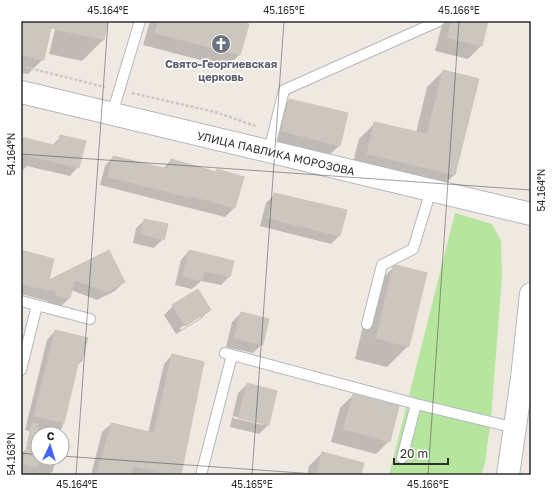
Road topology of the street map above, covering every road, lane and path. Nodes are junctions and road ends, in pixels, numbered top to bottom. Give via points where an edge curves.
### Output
1 (140, 21) edge
2 (439, 21) edge
3 (21, 66) edge
4 (119, 90) junction
5 (21, 92) edge
6 (112, 114) junction
7 (271, 142) junction
8 (431, 190) junction
9 (531, 214) edge
10 (531, 294) edge
11 (21, 301) edge
12 (37, 305) junction
13 (90, 319) dead end
14 (367, 324) dead end
15 (21, 370) edge
16 (416, 404) junction
17 (516, 428) junction
18 (402, 458) dead end
19 (201, 475) edge
20 (508, 475) edge

1 - 4 lane
2 - 7 lane via 284,90
3 - 4 path
4 - 6 lane
4 - 7 path via 215,112
5 - 6 street, УЛИЦА ПАВЛИКА МОРОЗОВА
6 - 7 street, УЛИЦА ПАВЛИКА МОРОЗОВА
7 - 8 street, УЛИЦА ПАВЛИКА МОРОЗОВА
8 - 9 street, УЛИЦА ПАВЛИКА МОРОЗОВА
8 - 14 lane via 413,249 382,265
10 - 17 street
11 - 12 lane
12 - 13 lane
12 - 15 lane
16 - 17 lane
16 - 18 lane
16 - 19 lane via 228,354
17 - 20 street

